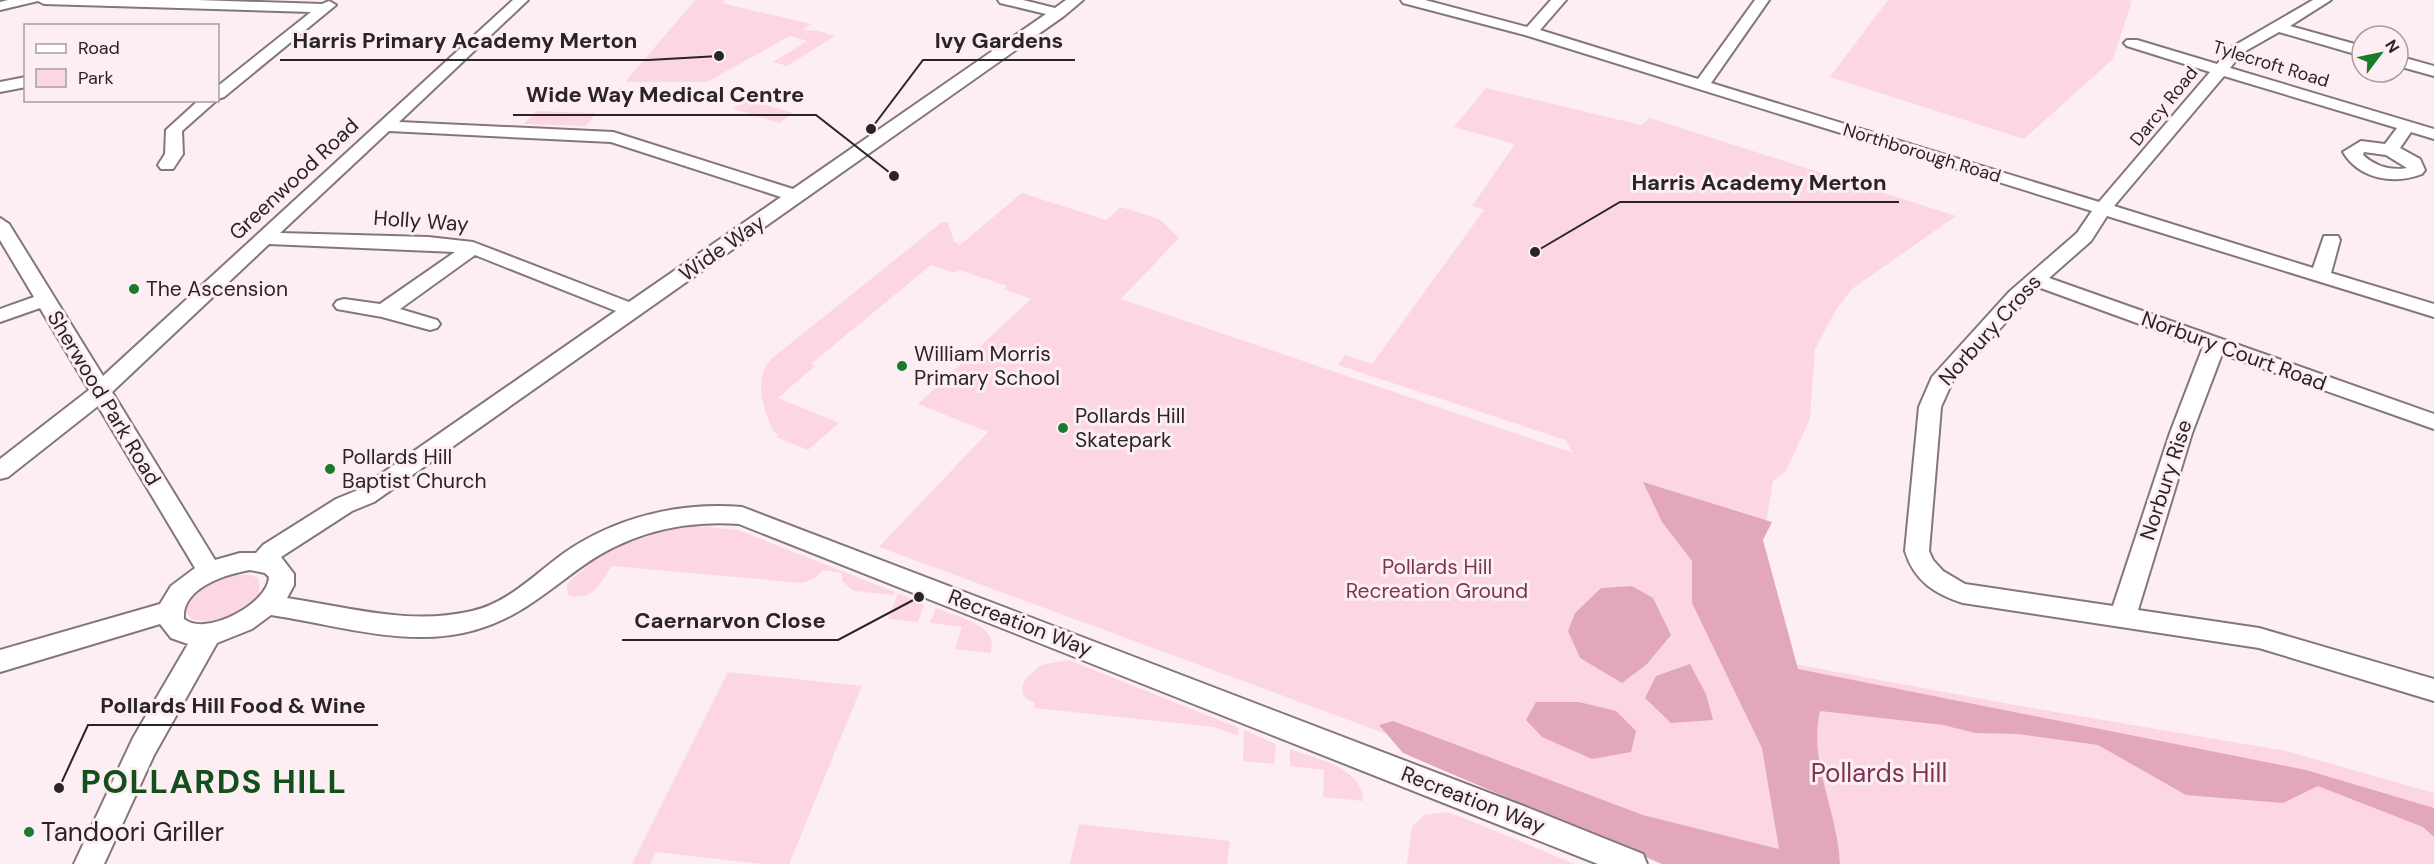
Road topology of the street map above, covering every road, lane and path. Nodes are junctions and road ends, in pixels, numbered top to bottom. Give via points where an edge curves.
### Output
1 (31, 0) edge
2 (44, 0) edge
3 (521, 0) edge
4 (1005, 0) edge
5 (1076, 0) edge
6 (1408, 0) edge
7 (1559, 0) edge
8 (1762, 0) edge
9 (2324, 0) edge
10 (330, 4) edge
11 (0, 6) edge
12 (1059, 13) junction
13 (2277, 27) junction
14 (1530, 32) junction
15 (2132, 43) dead end
16 (2350, 48) edge
17 (2410, 64) edge
18 (2220, 69) junction
19 (2434, 71) edge
20 (24, 82) edge
21 (1701, 85) junction
22 (0, 87) edge
23 (221, 88) edge
24 (207, 102) edge
25 (383, 126) junction
26 (2407, 126) junction
27 (2434, 134) edge
28 (2390, 150) dead end
29 (167, 165) dead end
30 (796, 196) junction
31 (2103, 208) junction
32 (0, 224) edge
33 (264, 238) junction
34 (2331, 240) dead end
35 (473, 248) junction
36 (2321, 275) junction
37 (2034, 279) junction
38 (46, 299) junction
39 (344, 305) dead end
40 (384, 311) junction
41 (634, 311) junction
42 (2434, 311) edge
43 (0, 316) edge
44 (430, 324) dead end
45 (2215, 344) junction
46 (99, 391) junction
47 (2434, 422) edge
48 (0, 471) edge
49 (271, 566) junction
50 (210, 572) junction
51 (269, 605) junction
52 (171, 611) junction
53 (2122, 618) junction
54 (208, 635) junction
55 (0, 661) edge
56 (2434, 690) edge
57 (89, 864) edge
58 (1632, 864) edge

1 - 11 street
2 - 10 street
3 - 25 street, Greenwood Road
4 - 12 street
5 - 12 street, Wide Way
6 - 14 street, Northborough Road
7 - 14 street
8 - 21 street
9 - 13 street, Darcy Road
10 - 23 street
12 - 30 street, Wide Way
13 - 16 street
13 - 18 street, Darcy Road via 2237,50
14 - 21 street, Northborough Road
15 - 18 street, Tylecroft Road
17 - 19 street
18 - 26 street, Tylecroft Road
18 - 31 street, Darcy Road
20 - 22 street
21 - 31 street, Northborough Road
24 - 29 street via 174,130 174,154
25 - 30 street via 608,136
25 - 33 street, Greenwood Road
26 - 27 street, Tylecroft Road
26 - 28 street
30 - 41 street, Wide Way
31 - 36 street, Northborough Road
31 - 37 street, Norbury Cross via 2084,237
32 - 38 street, Sherwood Park Road
33 - 35 street, Holly Way
33 - 46 street, Greenwood Road
34 - 36 street
35 - 40 street
35 - 41 street, Holly Way
36 - 42 street, Northborough Road
37 - 45 street, Norbury Court Road
37 - 53 street, Norbury Cross via 1956,362 1933,397 1919,560 1934,578 1963,593
38 - 43 street
38 - 46 street, Sherwood Park Road
39 - 40 street
40 - 44 street
41 - 49 street, Wide Way via 366,496 353,512 296,553
45 - 47 street, Norbury Court Road
45 - 53 street, Norbury Rise via 2181,433
46 - 48 street, Greenwood Road
46 - 50 street, Sherwood Park Road
49 - 50 street via 237,562
49 - 51 street via 282,579 280,590
50 - 52 street via 180,593
51 - 54 street via 238,626
51 - 58 street, Recreation Way via 411,627 457,625 519,603 582,554 632,530 694,514 742,516
52 - 54 street via 171,621 180,632
52 - 55 street
53 - 56 street via 2259,638
54 - 57 street via 158,719

